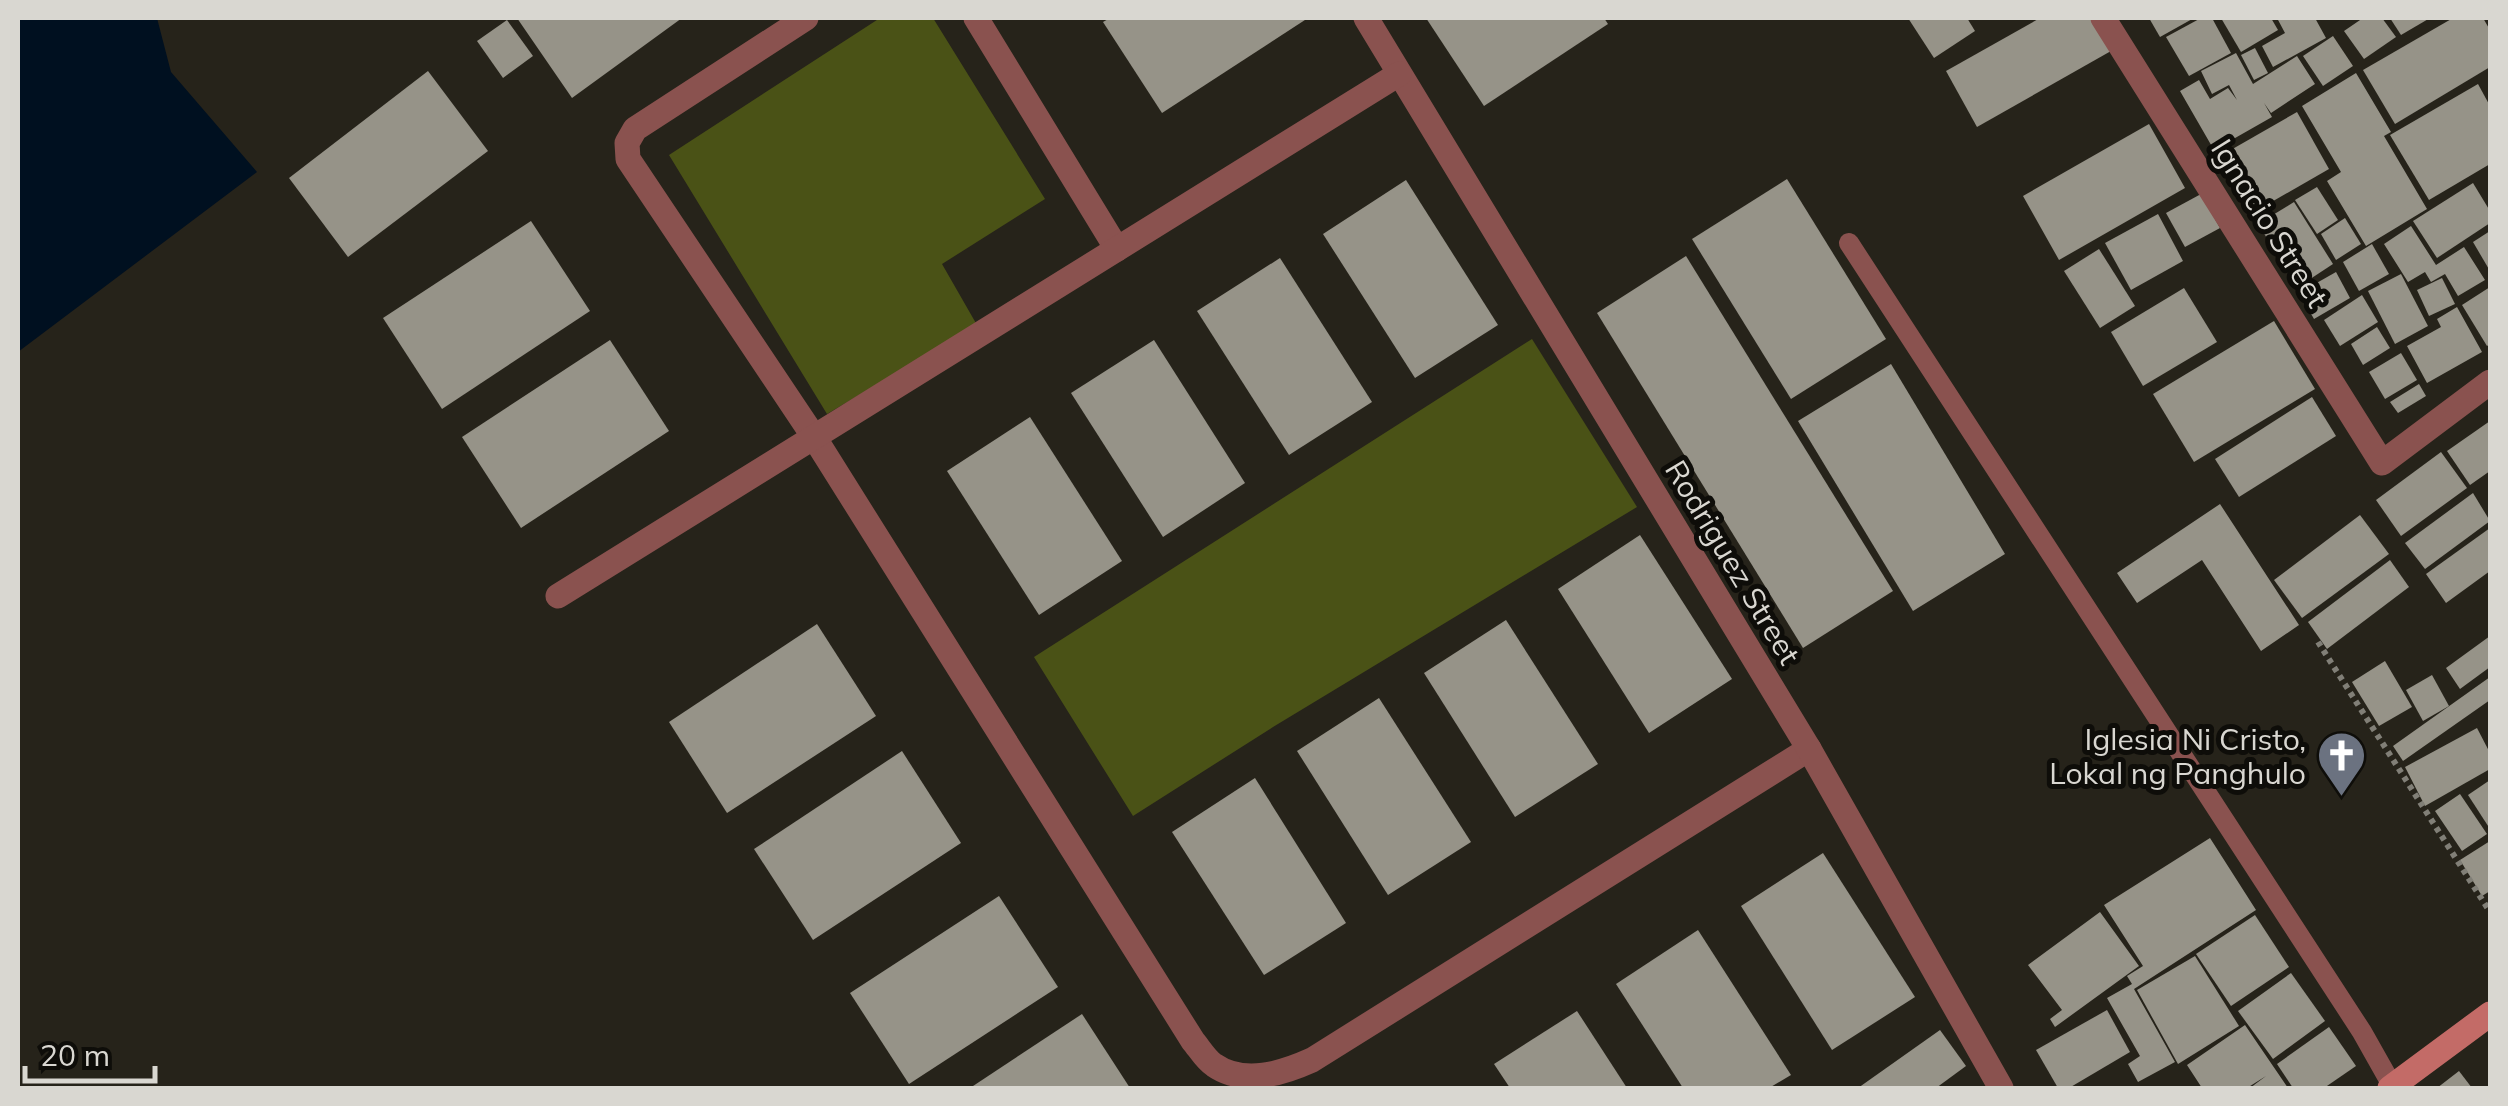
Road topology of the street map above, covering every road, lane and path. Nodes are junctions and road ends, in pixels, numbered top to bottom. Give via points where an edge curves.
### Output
1 (806, 18) edge
2 (976, 18) edge
3 (1366, 18) edge
4 (2103, 18) edge
5 (1399, 74) junction
6 (1848, 243) dead end
7 (1117, 249) junction
8 (2490, 382) edge
9 (814, 437) junction
10 (558, 596) dead end
11 (2318, 642) dead end
12 (1809, 749) junction
13 (2490, 912) edge
14 (2490, 1014) edge
15 (2001, 1088) edge
16 (2391, 1088) edge

1 - 9 street via 635,130 626,143 628,159
2 - 7 street
3 - 5 street, Rodriguez Street
4 - 8 street, Ignacio Street via 2382,463
5 - 7 street
5 - 12 street, Rodriguez Street
6 - 16 lane via 2340,999
7 - 9 street
9 - 10 street
9 - 12 street via 1193,1041 1214,1065 1244,1076 1284,1072 1312,1060
11 - 13 path
12 - 15 street, Rodriguez Street
14 - 16 main road

